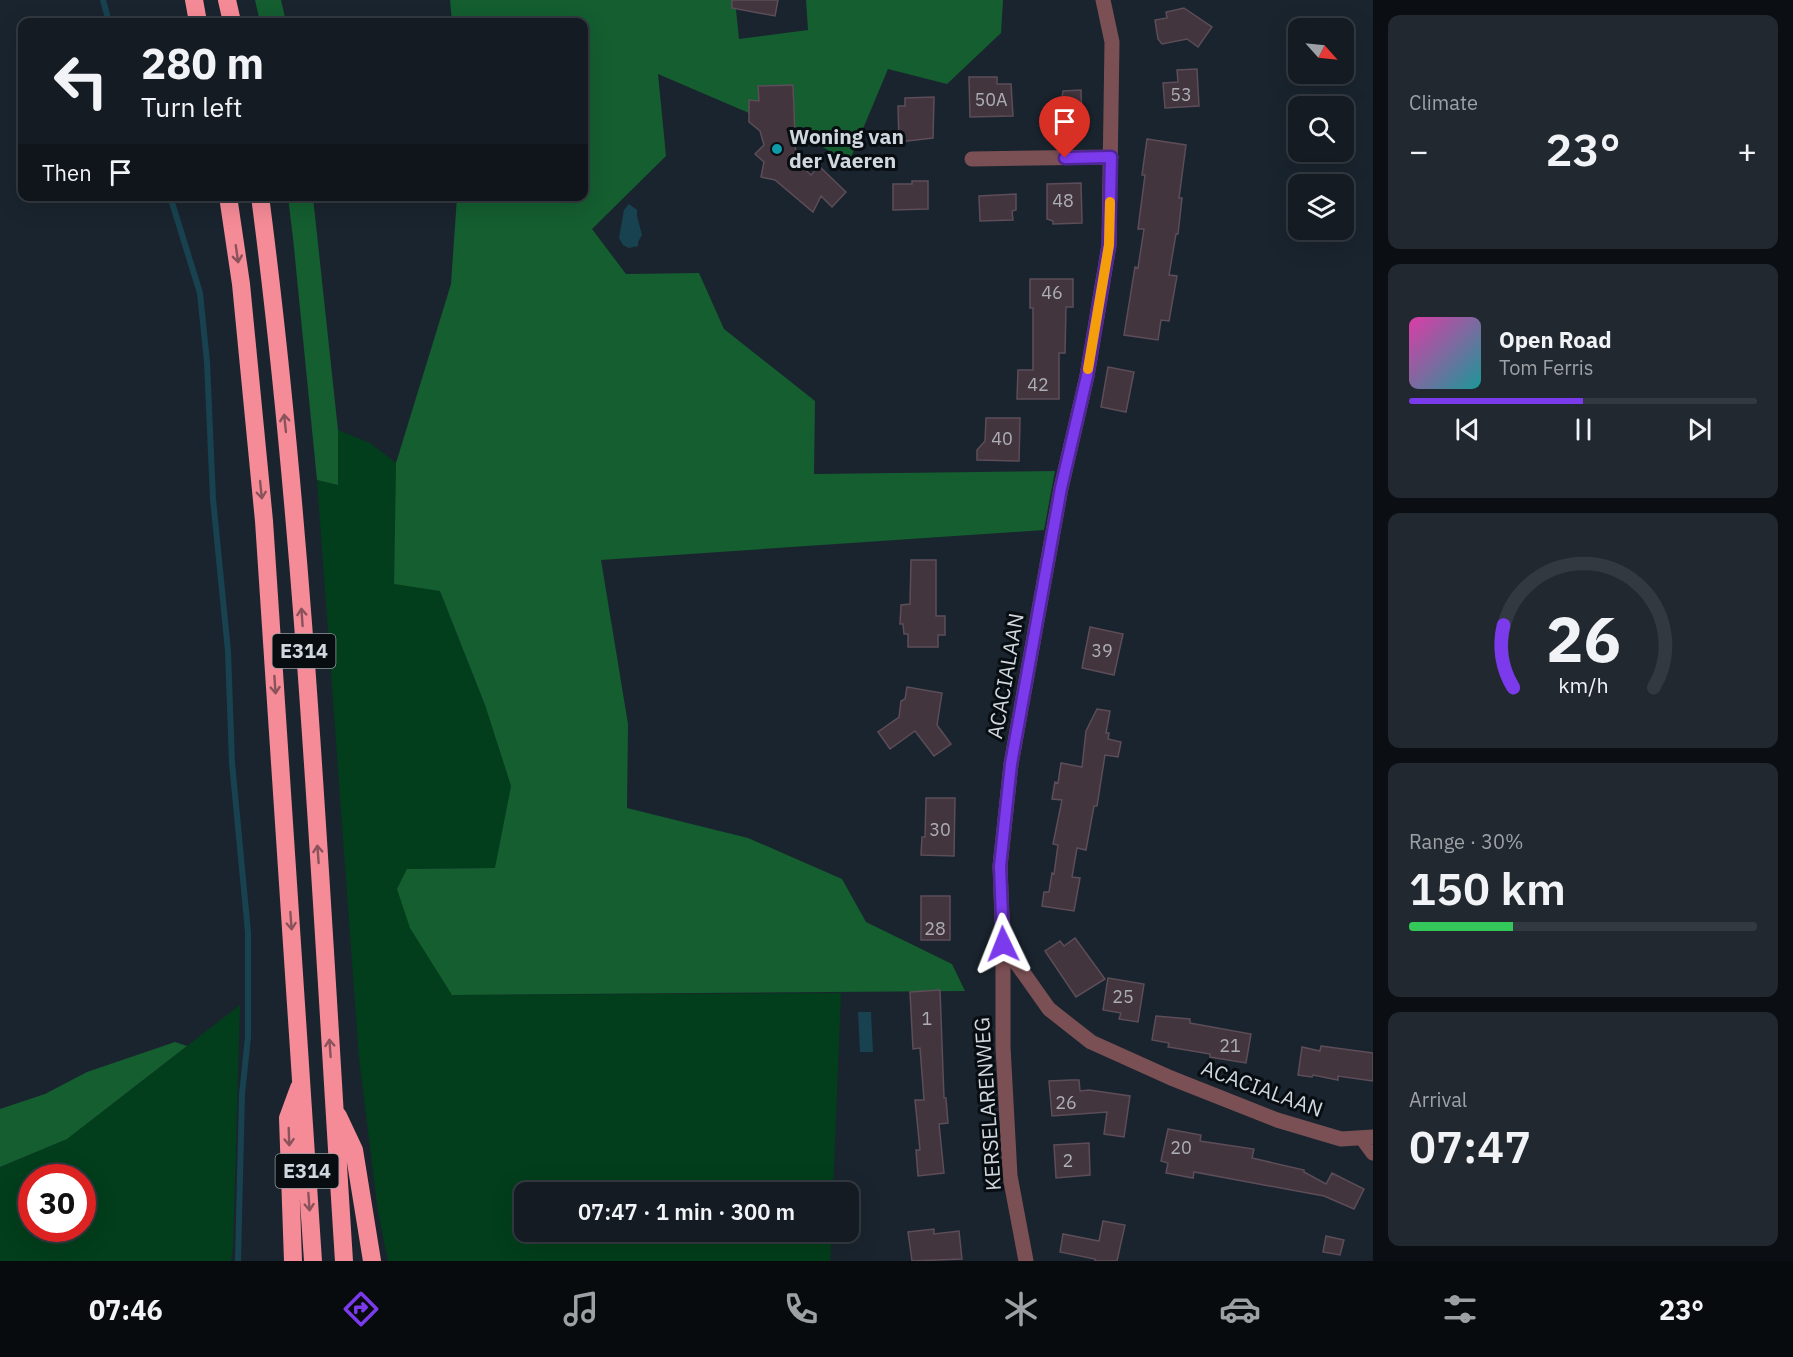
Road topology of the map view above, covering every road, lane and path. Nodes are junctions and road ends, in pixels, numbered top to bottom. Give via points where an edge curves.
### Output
1 (194, 0) edge
2 (227, 0) edge
3 (1103, 0) edge
4 (197, 18) edge
5 (231, 18) edge
6 (1111, 157) junction
7 (972, 159) dead end
8 (229, 201) edge
9 (261, 201) edge
10 (1003, 944) junction
11 (302, 1081) junction
12 (334, 1107) junction
13 (1369, 1137) edge
14 (1373, 1153) edge
15 (294, 1261) edge
16 (313, 1261) edge
17 (344, 1261) edge
18 (372, 1261) edge
19 (1026, 1261) edge

1 - 4 highway
2 - 5 highway
3 - 6 street, ACACIALAAN via 1112,42
6 - 7 street
6 - 10 street, ACACIALAAN via 1109,245 1011,764 1000,866
8 -> 11 highway, E314 via 241,284 264,521
12 -> 9 highway, E314 via 295,523
10 - 13 street, ACACIALAAN via 1049,1010 1091,1042 1277,1120 1341,1139
10 - 19 street, KERSELARENWEG via 1003,1047 1010,1176
11 -> 15 highway via 288,1118
11 -> 16 highway, E314
12 - 17 highway, E314
12 - 18 highway via 354,1150
13 - 14 street, ACACIALAAN

